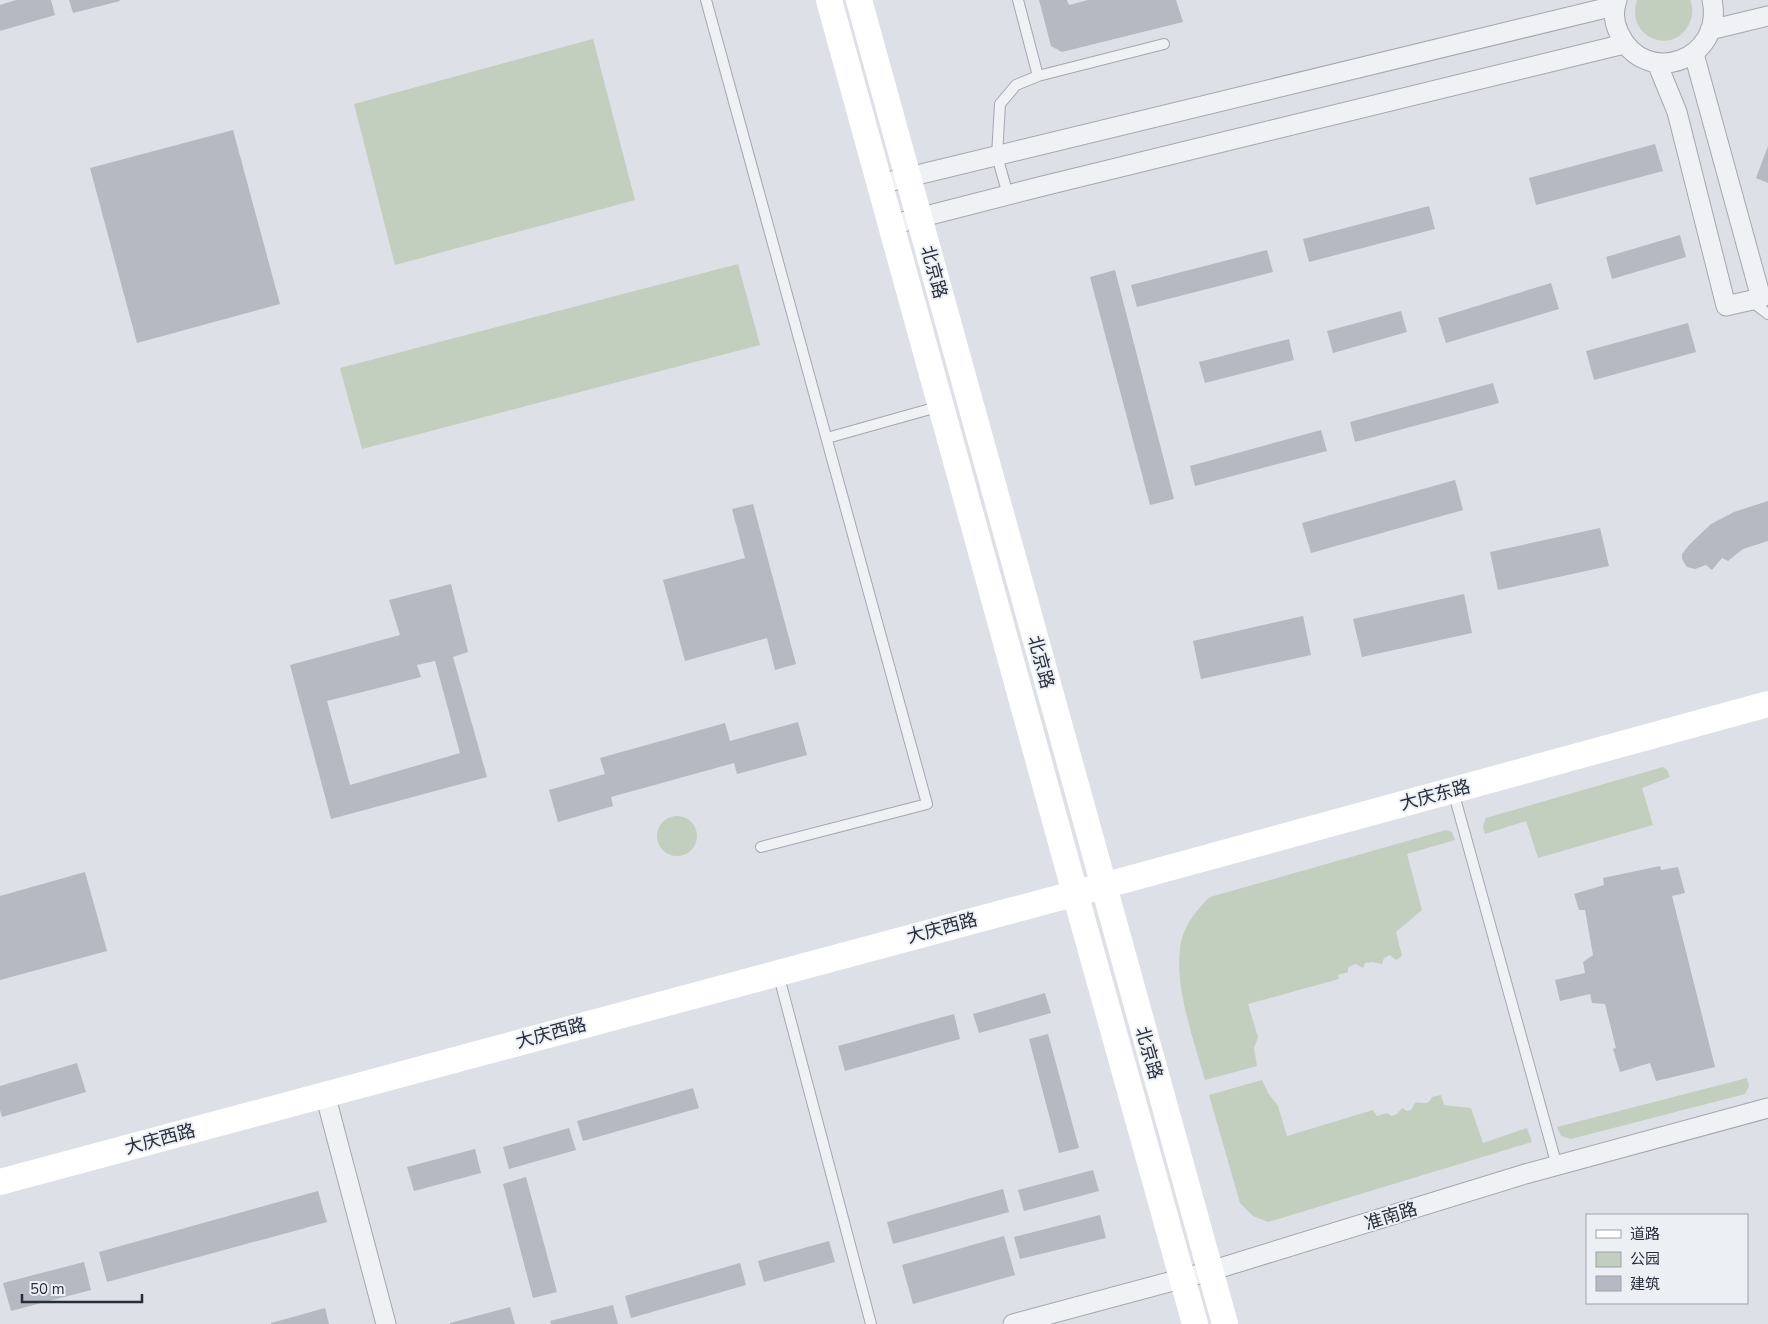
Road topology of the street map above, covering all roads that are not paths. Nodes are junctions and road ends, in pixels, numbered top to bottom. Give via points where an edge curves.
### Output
1 (706, 0) edge
2 (829, 0) edge
3 (859, 0) edge
4 (1018, 0) edge
5 (1712, 0) edge
6 (1615, 3) edge
7 (1768, 16) edge
8 (1710, 30) junction
9 (1164, 44) dead end
10 (1624, 44) junction
11 (1694, 54) junction
12 (1657, 63) junction
13 (1038, 76) junction
14 (997, 156) junction
15 (908, 177) junction
16 (880, 184) junction
17 (1008, 195) junction
18 (919, 218) junction
19 (891, 225) junction
20 (1750, 300) junction
21 (1768, 314) edge
22 (941, 406) junction
23 (826, 438) junction
24 (1768, 704) edge
25 (1453, 790) junction
26 (761, 847) dead end
27 (1102, 886) junction
28 (1074, 893) junction
29 (778, 972) junction
30 (325, 1094) junction
31 (1768, 1108) edge
32 (1557, 1166) junction
33 (0, 1182) edge
34 (1210, 1271) junction
35 (1182, 1278) junction
36 (386, 1324) edge
37 (871, 1324) edge
38 (1013, 1324) edge
39 (1195, 1324) edge
40 (1225, 1324) edge

1 - 23 lane
2 - 16 main road, 北京路
3 - 15 main road, 北京路
4 - 13 lane
5 - 8 street via 1714,21
6 - 10 street via 1615,26
6 - 14 street
7 - 8 street
8 - 11 street
9 - 13 lane
10 - 12 street via 1638,57
10 - 17 street
11 - 12 street via 1676,62
11 - 20 street via 1761,298
12 - 20 street via 1677,112 1726,306
13 - 14 lane via 1016,85 1000,104
14 - 15 street
14 - 17 lane
15 - 16 street
15 - 18 main road, 北京路
16 - 19 main road, 北京路
17 - 18 street
18 - 19 street
18 - 27 main road, 北京路
19 - 22 main road, 北京路
20 - 21 lane
22 - 23 lane
22 - 28 main road, 北京路
23 - 26 lane via 927,804
24 - 25 main road, 大庆东路
25 - 27 main road, 大庆东路
25 - 32 lane
27 - 28 main road, 大庆西路
27 - 34 main road, 北京路
28 - 29 main road, 大庆西路
28 - 35 main road, 北京路
29 - 30 main road, 大庆西路
29 - 37 lane
30 - 33 main road, 大庆西路
30 - 36 street
31 - 32 street, 准南路
32 - 34 street, 准南路
34 - 35 street, 准南路
34 - 40 main road, 北京路
35 - 38 street, 准南路
35 - 39 main road, 北京路

